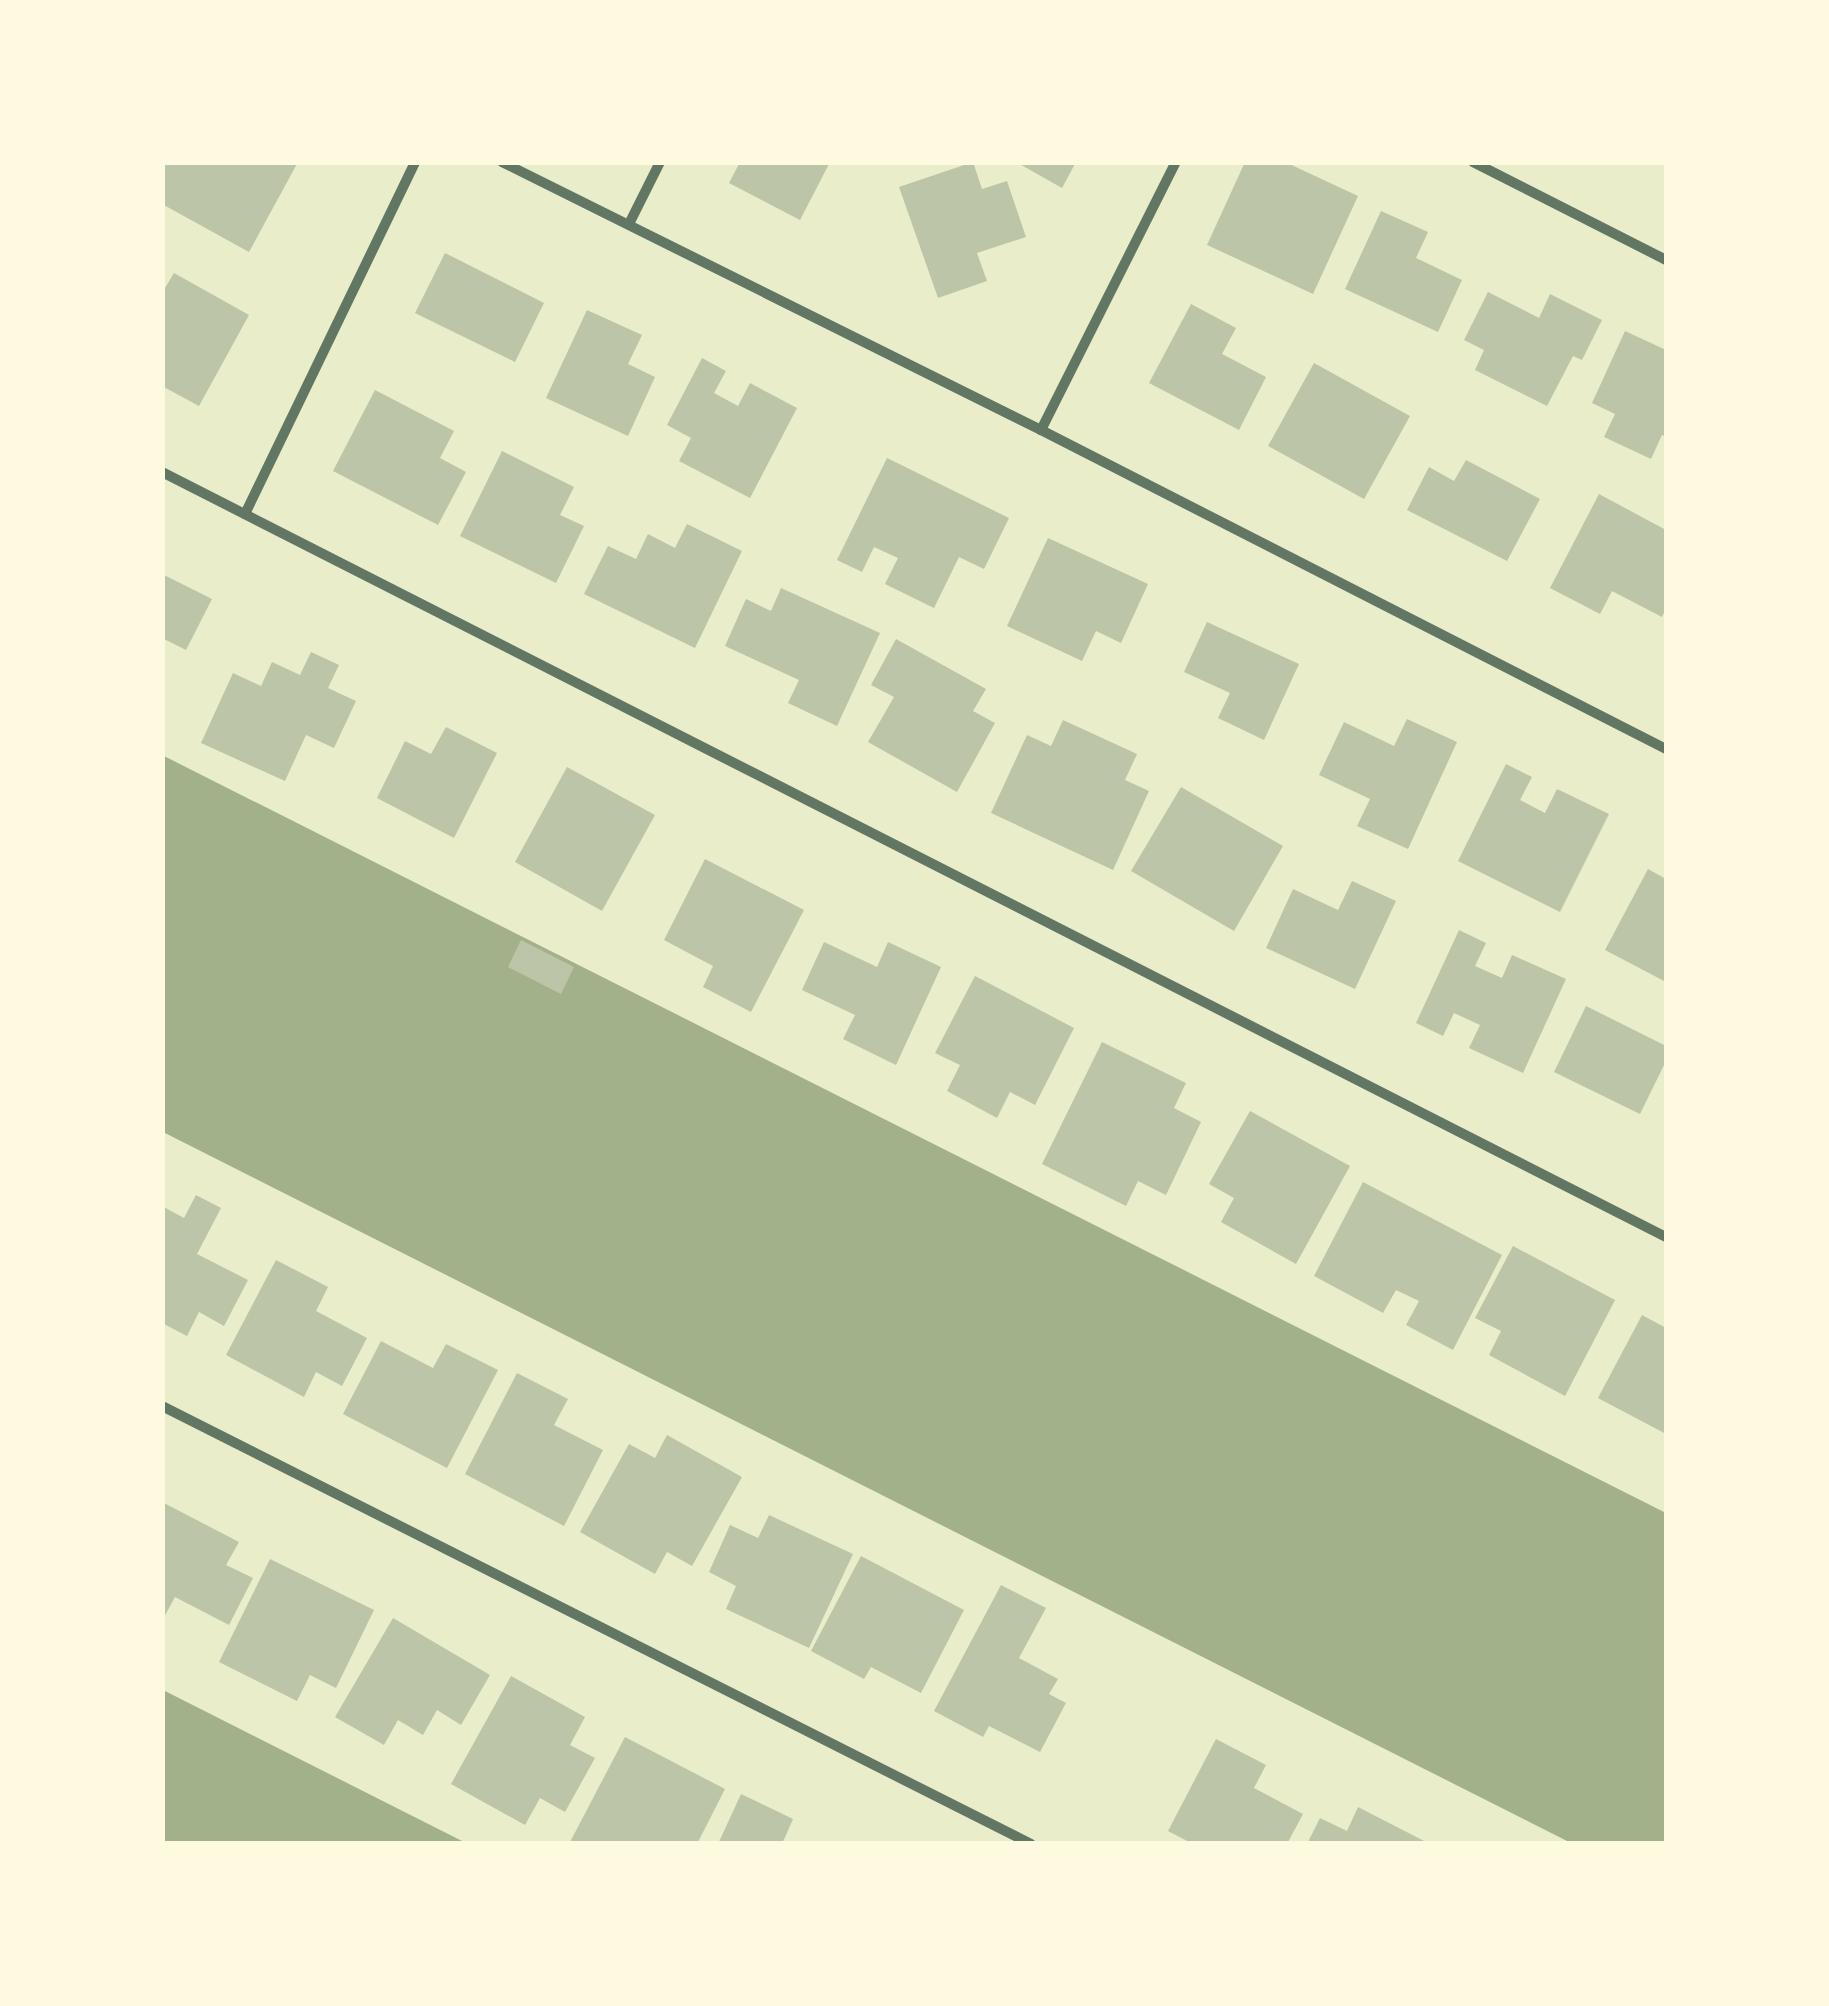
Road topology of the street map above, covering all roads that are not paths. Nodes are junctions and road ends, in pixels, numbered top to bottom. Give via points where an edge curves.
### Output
1 (415, 162) edge
2 (502, 162) edge
3 (660, 162) edge
4 (1176, 162) edge
5 (1474, 162) edge
6 (629, 224) junction
7 (1666, 260) edge
8 (1041, 430) junction
9 (162, 472) edge
10 (245, 514) junction
11 (1666, 749) edge
12 (1666, 1237) edge
13 (162, 1406) edge
14 (1031, 1844) edge

1 - 10 street
2 - 6 street
3 - 6 street
4 - 8 street
5 - 7 street
6 - 8 street
8 - 11 street
9 - 10 street
10 - 12 street
13 - 14 street

